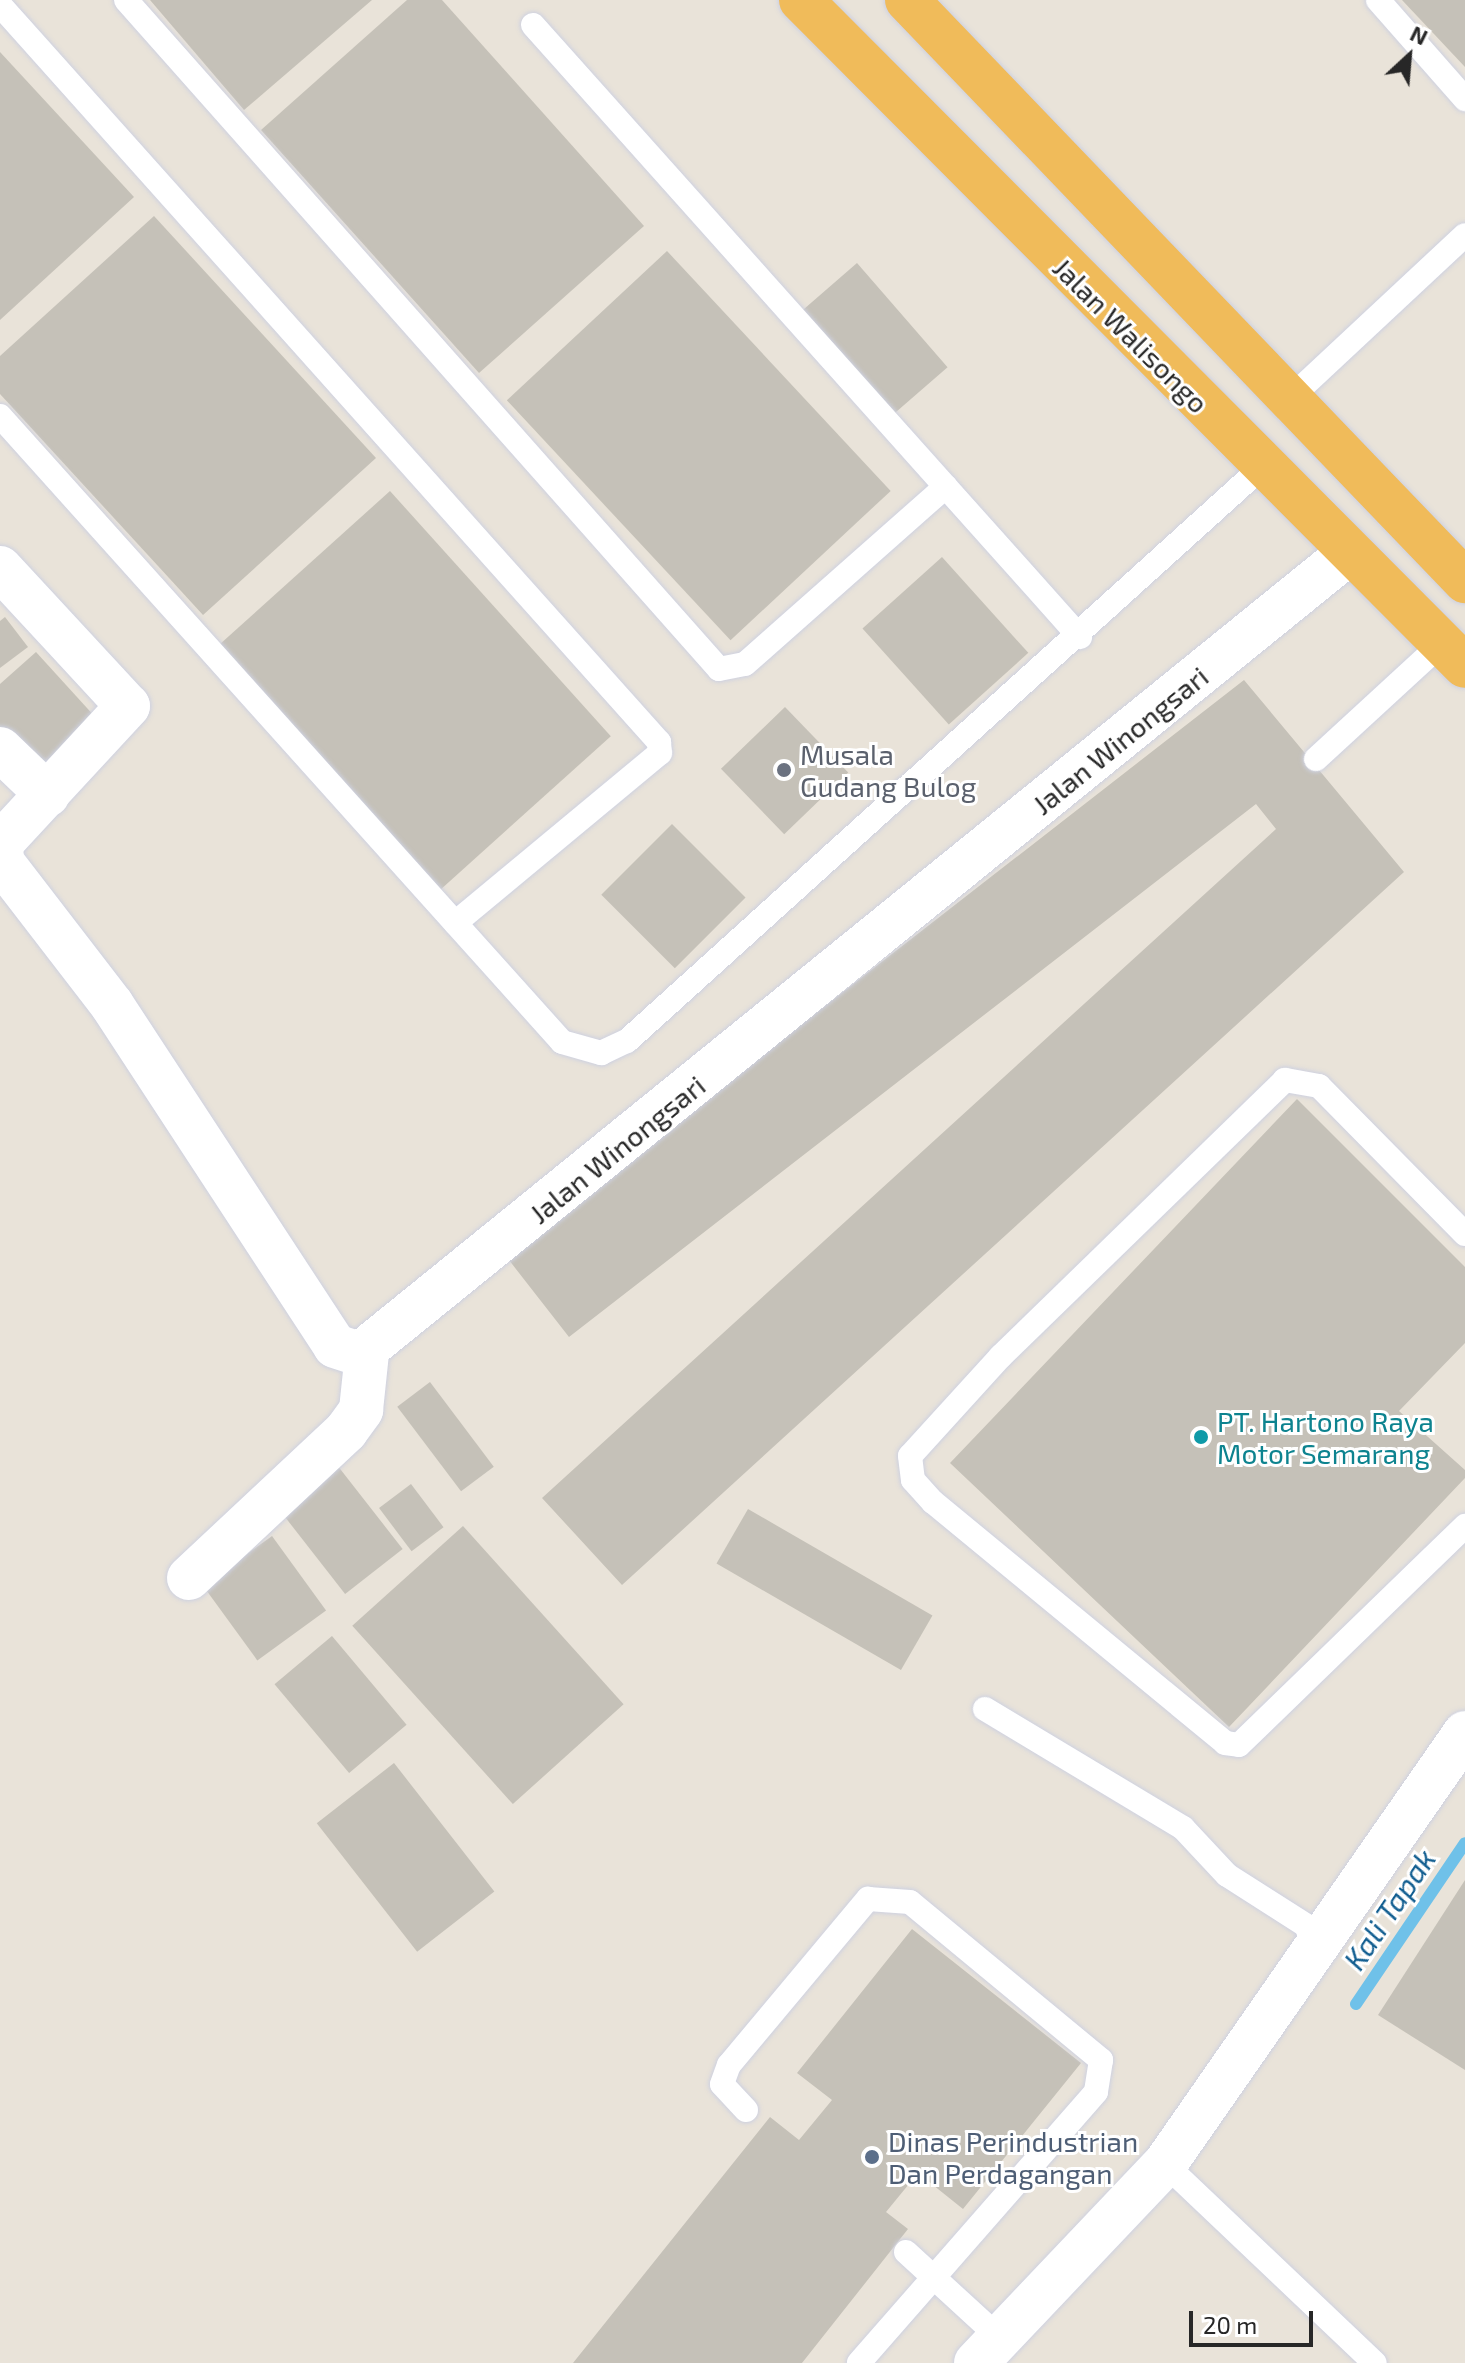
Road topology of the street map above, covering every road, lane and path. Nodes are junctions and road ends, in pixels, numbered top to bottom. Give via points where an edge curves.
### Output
1 (126, 0) edge
2 (801, 0) edge
3 (907, 0) edge
4 (1378, 0) edge
5 (0, 5) edge
6 (533, 25) dead end
7 (1465, 99) edge
8 (1465, 235) edge
9 (1287, 401) junction
10 (0, 416) edge
11 (1262, 467) junction
12 (946, 486) junction
13 (1350, 552) junction
14 (0, 568) edge
15 (1465, 581) edge
16 (1080, 637) junction
17 (1453, 654) edge
18 (0, 749) edge
19 (1316, 759) dead end
20 (48, 795) junction
21 (455, 923) junction
22 (1465, 1234) edge
23 (367, 1353) junction
24 (1465, 1526) edge
25 (189, 1578) dead end
26 (985, 1709) dead end
27 (1458, 1759) edge
28 (1314, 1954) junction
29 (746, 2110) dead end
30 (1165, 2164) junction
31 (906, 2252) dead end
32 (933, 2276) junction
33 (988, 2351) edge
34 (859, 2363) edge
35 (1375, 2363) edge

1 - 12 lane via 719,669 745,664
2 - 11 highway, Jalan Walisongo
3 - 9 highway
4 - 7 lane
5 - 21 lane via 659,742 660,753
6 - 12 lane
8 - 9 lane
9 - 15 highway
10 - 21 lane
11 - 13 highway, Jalan Walisongo
11 - 16 lane
12 - 16 lane
13 - 17 highway, Jalan Walisongo
13 - 23 street, Jalan Winongsari
14 - 20 street via 127,701 127,711
16 - 21 lane via 627,1041 601,1053 562,1042
17 - 19 lane
18 - 20 street
20 - 23 street via 1,843 2,862 112,1005 335,1346
22 - 24 lane via 1319,1086 1301,1077 1285,1080 990,1367 910,1456 913,1480 933,1502 1225,1743 1239,1745
23 - 25 street via 361,1410 346,1431
26 - 28 lane via 1183,1828 1227,1875 1307,1926
27 - 28 street
28 - 30 street
29 - 32 lane via 722,2084 729,2065 868,1899 910,1902 1101,2060 1096,2092
30 - 33 street
30 - 35 lane
31 - 32 lane
32 - 33 lane
32 - 34 lane

